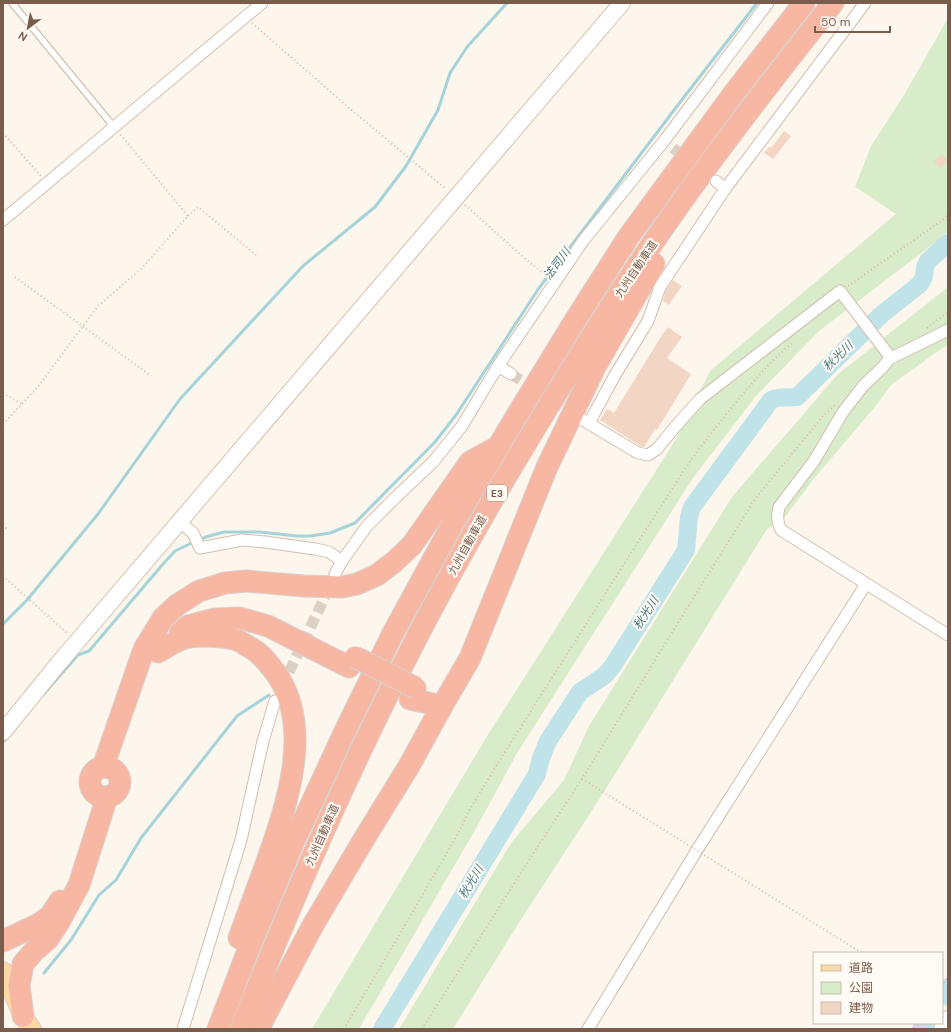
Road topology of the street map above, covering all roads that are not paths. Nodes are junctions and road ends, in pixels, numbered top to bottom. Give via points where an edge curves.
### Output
1 (12, 3) edge
2 (262, 3) edge
3 (622, 3) edge
4 (768, 3) edge
5 (804, 3) edge
6 (833, 3) edge
7 (865, 3) edge
8 (114, 127) junction
9 (664, 141) junction
10 (673, 148) tunnel mouth
11 (712, 174) junction
12 (725, 189) junction
13 (3, 220) edge
14 (948, 330) edge
15 (887, 355) junction
16 (498, 366) junction
17 (512, 374) tunnel mouth
18 (578, 417) tunnel mouth
19 (589, 423) junction
20 (499, 445) junction
21 (180, 522) junction
22 (342, 562) junction
23 (335, 574) tunnel mouth
24 (866, 584) junction
25 (948, 635) edge
26 (158, 652) junction
27 (352, 662) junction
28 (134, 676) junction
29 (275, 701) dead end
30 (442, 706) junction
31 (3, 732) edge
32 (110, 769) junction
33 (102, 796) junction
34 (59, 922) junction
35 (3, 942) edge
36 (3, 971) edge
37 (948, 1019) edge
38 (27, 1022) edge
39 (183, 1029) edge
40 (206, 1029) edge
41 (218, 1029) edge
42 (241, 1029) edge
43 (259, 1029) edge
44 (588, 1029) edge
45 (942, 1029) edge

1 - 8 lane
2 - 8 street
3 - 21 street
4 - 9 street
5 - 20 highway, 九州自動車道 / E3 via 725,105 630,236
6 - 11 highway, 九州自動車道 / E3 via 753,106
7 - 12 street
8 - 13 street
9 - 10 street
9 - 16 street via 583,241
11 - 12 street
11 - 30 highway via 645,280 595,367 547,467 470,658
11 - 42 highway, 九州自動車道 / E3 via 646,253 592,335 472,536 365,741 315,850
12 - 19 street via 660,287 648,321 615,374
14 - 15 street
15 - 19 street via 843,295 798,324 700,399 648,456 638,453
15 - 24 street via 883,367 863,386 844,412 814,461 779,507 777,514 777,523 781,530
16 - 17 street
16 - 22 street via 462,426 433,462 368,526
18 - 19 street
20 - 28 highway via 470,462 412,545 377,575 357,584 342,587 246,581 199,591 163,618 144,649
20 - 41 highway, 九州自動車道 / E3 via 392,635 345,731 294,841
21 - 22 street via 193,533 200,548 242,540 265,542 329,552
21 - 31 street
22 - 23 street
24 - 25 street
24 - 44 street via 697,850
26 - 27 highway via 188,626 215,619 240,618 268,626
26 - 32 highway via 141,683 117,757
26 - 40 highway via 185,638 209,636 233,639 254,648 280,679 289,698 294,724 295,752 292,778 280,824
27 - 28 highway via 275,617 240,607 210,607 174,624 150,649
27 - 30 highway, bridge
28 - 32 highway
29 - 39 street via 263,741 241,840
30 - 43 highway via 312,927
32 - 33 highway via 119,775 120,785 116,793
33 - 34 highway via 78,885
33 - 35 highway via 70,881 50,916
34 - 35 highway via 46,934 24,941
34 - 38 highway via 48,939 23,964 19,985
36 - 38 main road
37 - 45 street

